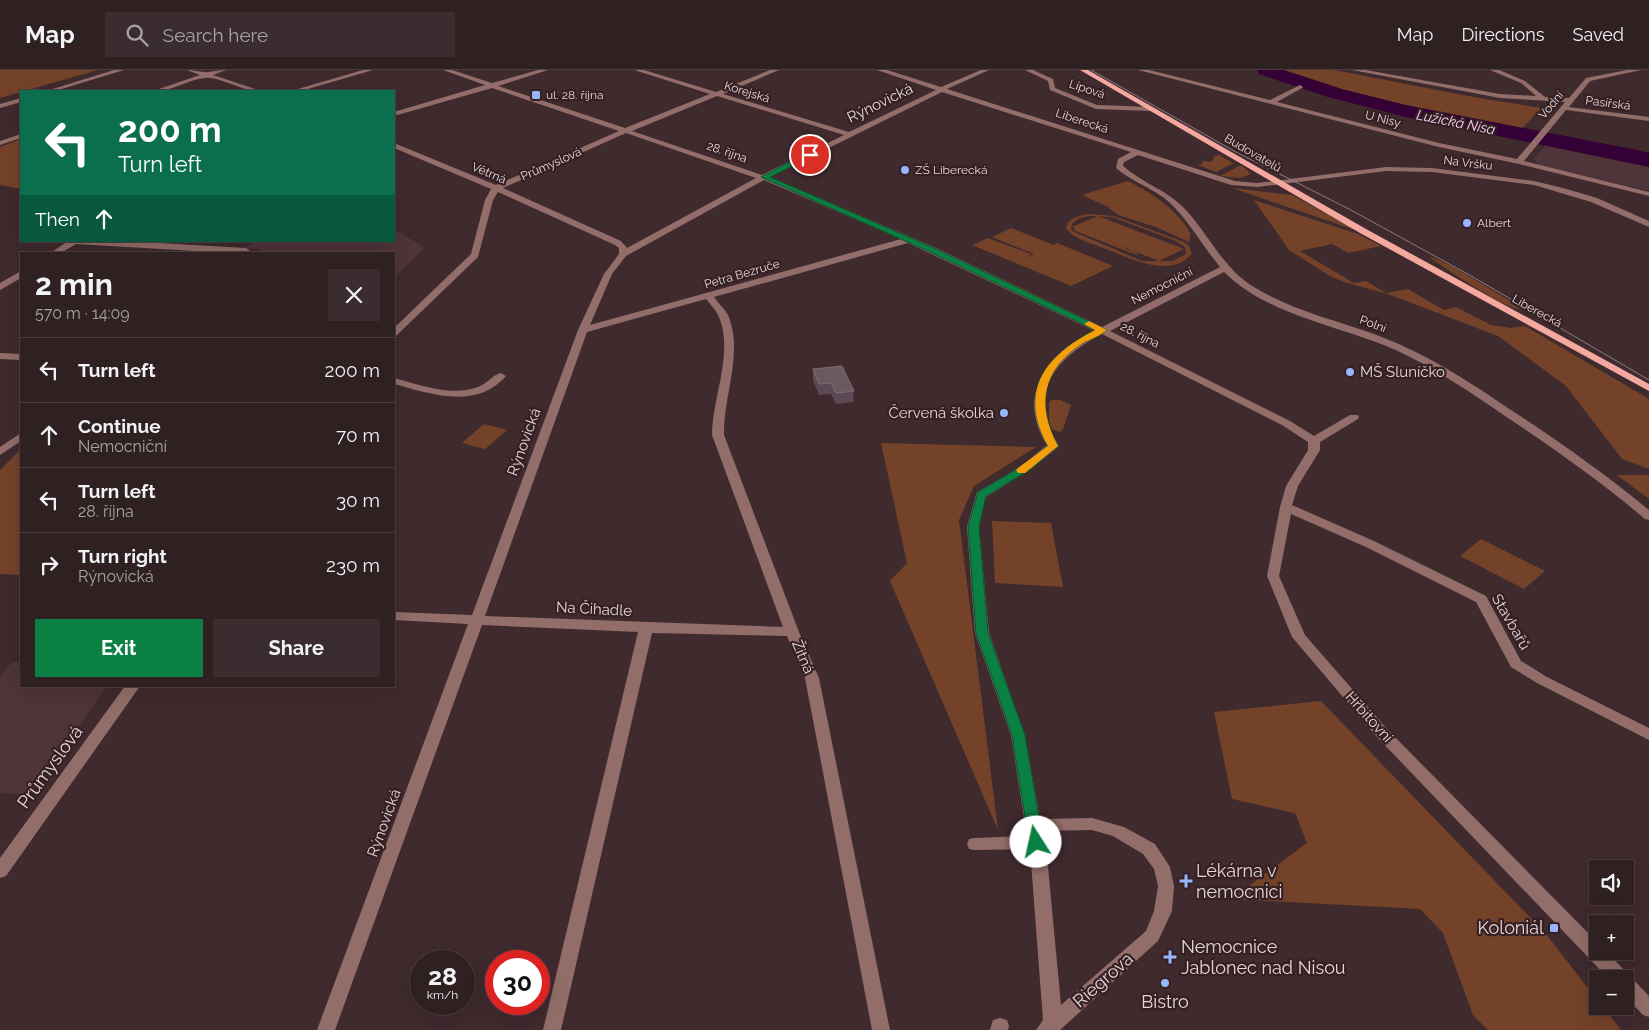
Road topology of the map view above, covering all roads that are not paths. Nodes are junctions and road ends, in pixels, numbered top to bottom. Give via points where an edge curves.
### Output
1 (121, 70) edge
2 (190, 70) edge
3 (223, 70) edge
4 (370, 70) edge
5 (446, 70) edge
6 (545, 70) edge
7 (637, 70) edge
8 (776, 70) edge
9 (880, 70) edge
10 (986, 70) edge
11 (1028, 70) edge
12 (1083, 70) edge
13 (1141, 70) edge
14 (1355, 70) edge
15 (1493, 70) edge
16 (1638, 70) edge
17 (206, 75) junction
18 (492, 85) junction
19 (1300, 86) dead end
20 (944, 89) junction
21 (52, 90) edge
22 (159, 90) edge
23 (255, 90) edge
24 (298, 90) edge
25 (716, 94) junction
26 (20, 100) edge
27 (1544, 100) junction
28 (1571, 100) junction
29 (1270, 103) junction
30 (0, 106) edge
31 (1564, 108) junction
32 (1151, 109) junction
33 (395, 114) edge
34 (1649, 119) edge
35 (624, 131) junction
36 (851, 135) junction
37 (20, 136) edge
38 (0, 143) edge
39 (395, 145) edge
40 (1138, 152) junction
41 (1519, 162) junction
42 (764, 177) junction
43 (1278, 182) junction
44 (496, 188) junction
45 (1649, 194) edge
46 (1649, 224) edge
47 (908, 240) junction
48 (72, 242) edge
49 (91, 242) edge
50 (56, 252) edge
51 (245, 252) edge
52 (623, 254) junction
53 (1412, 257) joint
54 (1224, 268) junction
55 (20, 275) edge
56 (0, 287) edge
57 (709, 297) junction
58 (583, 330) junction
59 (1102, 330) junction
60 (395, 332) edge
61 (1080, 342) junction
62 (0, 356) edge
63 (20, 357) edge
64 (1050, 369) junction
65 (501, 376) dead end
66 (395, 380) edge
67 (1649, 388) edge
68 (1354, 417) dead end
69 (20, 437) edge
70 (1314, 441) junction
71 (0, 452) edge
72 (1286, 507) junction
73 (1649, 516) edge
74 (395, 616) edge
75 (476, 618) junction
76 (646, 628) junction
77 (792, 632) junction
78 (132, 687) edge
79 (1649, 735) edge
80 (1033, 825) junction
81 (1036, 842) junction
82 (975, 844) dead end
83 (0, 871) edge
84 (1612, 970) edge
85 (1634, 993) edge
86 (1649, 1009) edge
87 (1049, 1027) edge
88 (326, 1030) edge
89 (552, 1030) edge
90 (881, 1030) edge

1 - 21 street
2 - 17 street
3 - 17 street
4 - 24 street
5 - 18 street, 28. října
6 - 18 street
7 - 25 street, Korejská
8 - 25 street, Průmyslová
9 - 20 street, Liberecká
10 - 20 street, Rýnovická
11 - 32 street, Lípová via 1051,80 1052,89 1096,107
12 - 32 main road, Budovatelů
13 - 29 street, U Nisy
14 - 27 street via 1500,96
15 - 27 street via 1523,82
16 - 28 street, Vodní via 1588,79
17 - 22 street
17 - 23 street
18 - 33 street
18 - 35 street, 28. října
19 - 29 street
20 - 36 street, Rýnovická
20 - 40 street, Liberecká
25 - 35 street, Průmyslová
25 - 36 street, Korejská
26 - 30 street
27 - 28 street
28 - 31 street, Vodní
29 - 41 street, U Nisy
31 - 34 street, Pasířská
31 - 41 street, Vodní
32 - 43 main road, Budovatelů
35 - 42 street, 28. října
35 - 44 street, Průmyslová
36 - 42 street, Rýnovická
37 - 38 street
39 - 44 street, Větrná
40 - 43 street, Liberecká via 1234,183 1257,185
40 - 54 street, Polní via 1119,166 1169,198 1193,223
41 - 45 street, U Nisy
42 - 47 street, 28. října
42 - 52 street, Rýnovická
43 - 46 street, Na Vršku via 1386,169 1432,170 1534,183 1563,190
43 - 53 main road, Budovatelů
44 - 52 street, Větrná via 618,243 623,247
44 - 60 street via 488,200 475,255 413,320
47 - 57 street, Petra Bezruče
47 - 59 street, 28. října
48 - 50 street
49 - 51 street
52 - 58 street, Rýnovická via 608,274
53 - 67 main road, Liberecká
54 - 59 street, Nemocniční
54 - 73 street, Polní via 1250,289 1274,301 1397,347 1422,360 1579,461
55 - 56 street
57 - 58 street, Petra Bezruče
57 - 77 street, Žitná via 723,316 727,336 728,354 717,421 718,435
58 - 75 street, Rýnovická
59 - 61 street, Nemocniční
59 - 70 street, 28. října via 1286,423
61 - 64 street, Nemocniční
61 - 64 street via 1072,356 1059,367
62 - 63 street
64 - 80 street via 1040,404 1043,428 1053,446 1027,467 981,494 973,527 982,633 1018,735
65 - 66 street via 483,389 462,394 437,392
68 - 70 street
69 - 71 street
70 - 72 street, Hřbitovní via 1314,450 1292,486
72 - 79 street, Stavbařů via 1481,599 1516,664
72 - 84 street, Hřbitovní via 1273,576 1299,637 1382,733
74 - 75 street, Na Čihadle
75 - 76 street, Na Čihadle
75 - 88 street, Rýnovická
76 - 77 street, Na Čihadle
76 - 89 street
77 - 90 street, Žitná via 812,678
78 - 83 street, Průmyslová
80 - 81 street
80 - 87 street, Riegrova via 1092,824 1118,831 1148,849 1162,867 1166,886 1163,911 1152,936
81 - 82 street
81 - 87 street
85 - 86 street

